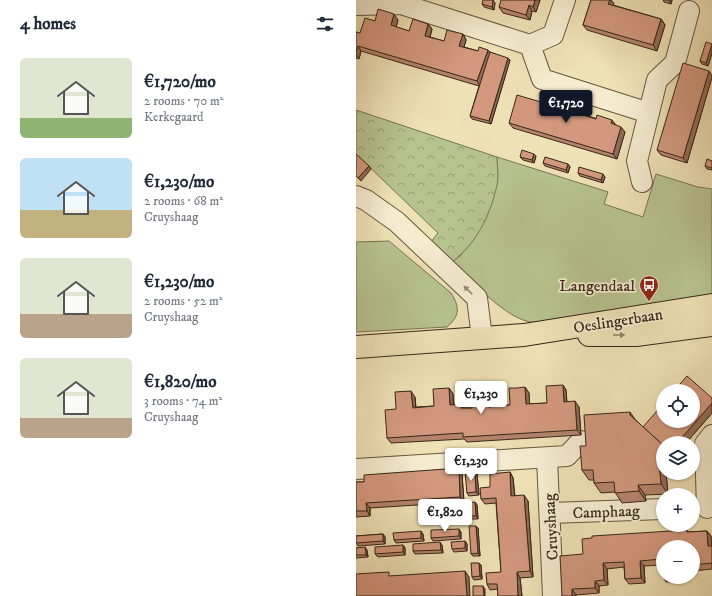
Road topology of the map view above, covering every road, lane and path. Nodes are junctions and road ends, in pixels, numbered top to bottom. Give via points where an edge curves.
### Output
1 (565, 0) edge
2 (401, 2) edge
3 (356, 5) edge
4 (689, 11) dead end
5 (530, 46) junction
6 (649, 113) junction
7 (642, 182) dead end
8 (356, 196) edge
9 (712, 305) edge
10 (712, 325) edge
11 (524, 335) junction
12 (482, 338) junction
13 (356, 347) edge
14 (712, 435) edge
15 (581, 441) dead end
16 (547, 458) junction
17 (356, 469) edge
18 (704, 508) edge
19 (656, 509) edge
20 (550, 513) junction
21 (554, 596) edge

1 - 5 street via 554,35
2 - 3 street
2 - 5 street
4 - 6 street via 675,63 657,80
5 - 6 street via 542,79
6 - 7 street via 637,161
12 -> 8 street via 476,298 397,222
9 - 11 main road, Oeslingerbaan
11 -> 10 main road, Oeslingerbaan via 636,336
11 - 12 main road, Oeslingerbaan
12 - 13 main road, Oeslingerbaan
14 - 18 street via 705,444
15 - 16 street via 567,456
16 - 17 street
16 - 20 street, Cruyshaag
19 - 20 street, Camphaag
20 - 21 street, Cruyshaag

